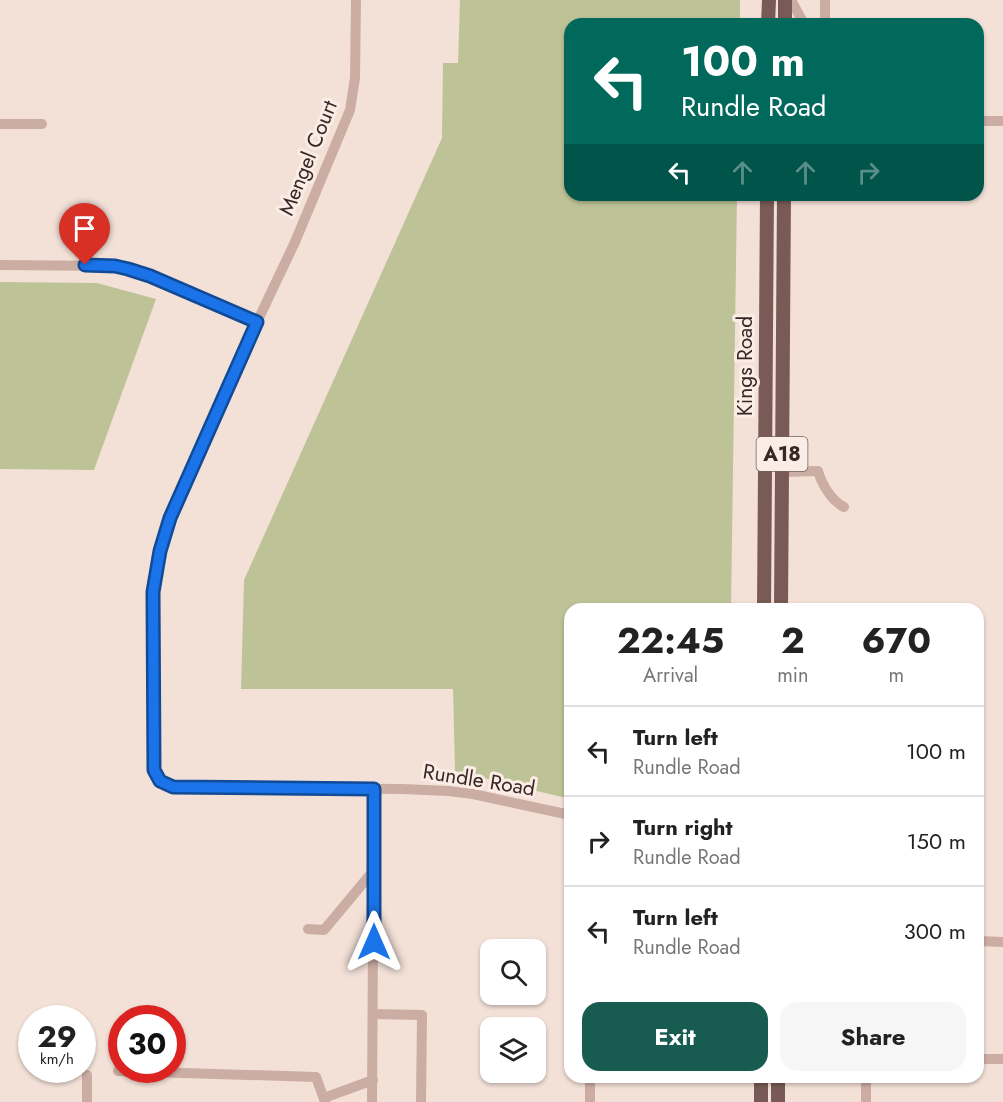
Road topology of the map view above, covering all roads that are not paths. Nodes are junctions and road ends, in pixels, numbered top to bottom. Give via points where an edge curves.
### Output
1 (356, 0) edge
2 (769, 0) edge
3 (785, 0) edge
4 (790, 0) edge
5 (825, 0) edge
6 (768, 18) edge
7 (785, 18) edge
8 (800, 18) edge
9 (825, 18) edge
10 (984, 121) edge
11 (1003, 121) edge
12 (0, 124) edge
13 (42, 124) dead end
14 (767, 201) edge
15 (784, 201) edge
16 (0, 265) edge
17 (257, 322) junction
18 (782, 472) junction
19 (844, 507) dead end
20 (764, 603) edge
21 (781, 603) edge
22 (374, 789) junction
23 (564, 814) edge
24 (374, 870) junction
25 (308, 929) dead end
26 (984, 941) edge
27 (1003, 942) edge
28 (373, 1014) junction
29 (984, 1059) edge
30 (1003, 1059) edge
31 (186, 1073) edge
32 (373, 1080) junction
33 (87, 1083) edge
34 (590, 1083) edge
35 (761, 1083) edge
36 (778, 1083) edge
37 (866, 1083) edge
38 (324, 1101) edge
39 (87, 1102) edge
40 (372, 1102) edge
41 (421, 1102) edge
42 (590, 1102) edge
43 (761, 1102) edge
44 (778, 1102) edge
45 (866, 1102) edge

1 - 17 street, Mengel Court via 355,78 350,110
2 - 6 main road
3 - 7 main road
4 - 8 street
5 - 9 street
10 - 11 street
12 - 13 street
14 - 20 main road, Kings Road / A18
15 - 18 main road, Kings Road / A18
16 - 17 street via 115,266 150,276
17 - 22 street, Rundle Road via 170,518 160,551 153,609 154,770 160,781 173,787
18 - 19 street via 818,471 832,498
18 - 21 main road, Kings Road / A18
22 - 23 street, Rundle Road via 473,794
22 - 24 street
24 - 25 street via 324,930
24 - 28 street
26 - 27 street
28 - 32 street
28 - 41 street via 422,1015
29 - 30 street
31 - 38 street via 316,1077
32 - 38 street
32 - 40 street
33 - 39 street
34 - 42 street
35 - 43 main road
36 - 44 main road
37 - 45 street

